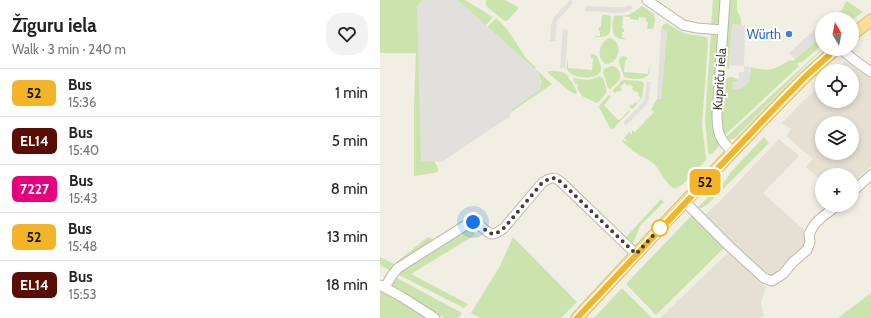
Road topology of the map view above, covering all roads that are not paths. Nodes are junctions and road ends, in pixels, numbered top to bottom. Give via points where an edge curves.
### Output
1 (647, 0) edge
2 (725, 0) edge
3 (871, 20) edge
4 (859, 29) edge
5 (722, 30) junction
6 (828, 56) edge
7 (849, 56) edge
8 (871, 72) edge
9 (733, 152) junction
10 (871, 175) edge
11 (859, 186) edge
12 (685, 202) junction
13 (829, 212) edge
14 (636, 254) junction
15 (382, 286) edge
16 (435, 318) edge
17 (577, 318) edge

1 - 5 street via 683,25
2 - 5 street, Kupriču iela
3 - 4 main road
5 - 9 street, Kupriču iela via 717,125 723,142
6 - 9 main road
7 - 8 street
9 - 12 main road
10 - 11 street
12 - 13 street via 764,278 772,281 783,274 807,250 809,234 814,225
12 - 14 main road
14 - 15 street via 562,183 552,178 542,183 497,233 492,234 478,224 469,223 398,268
14 - 17 main road
15 - 16 street

